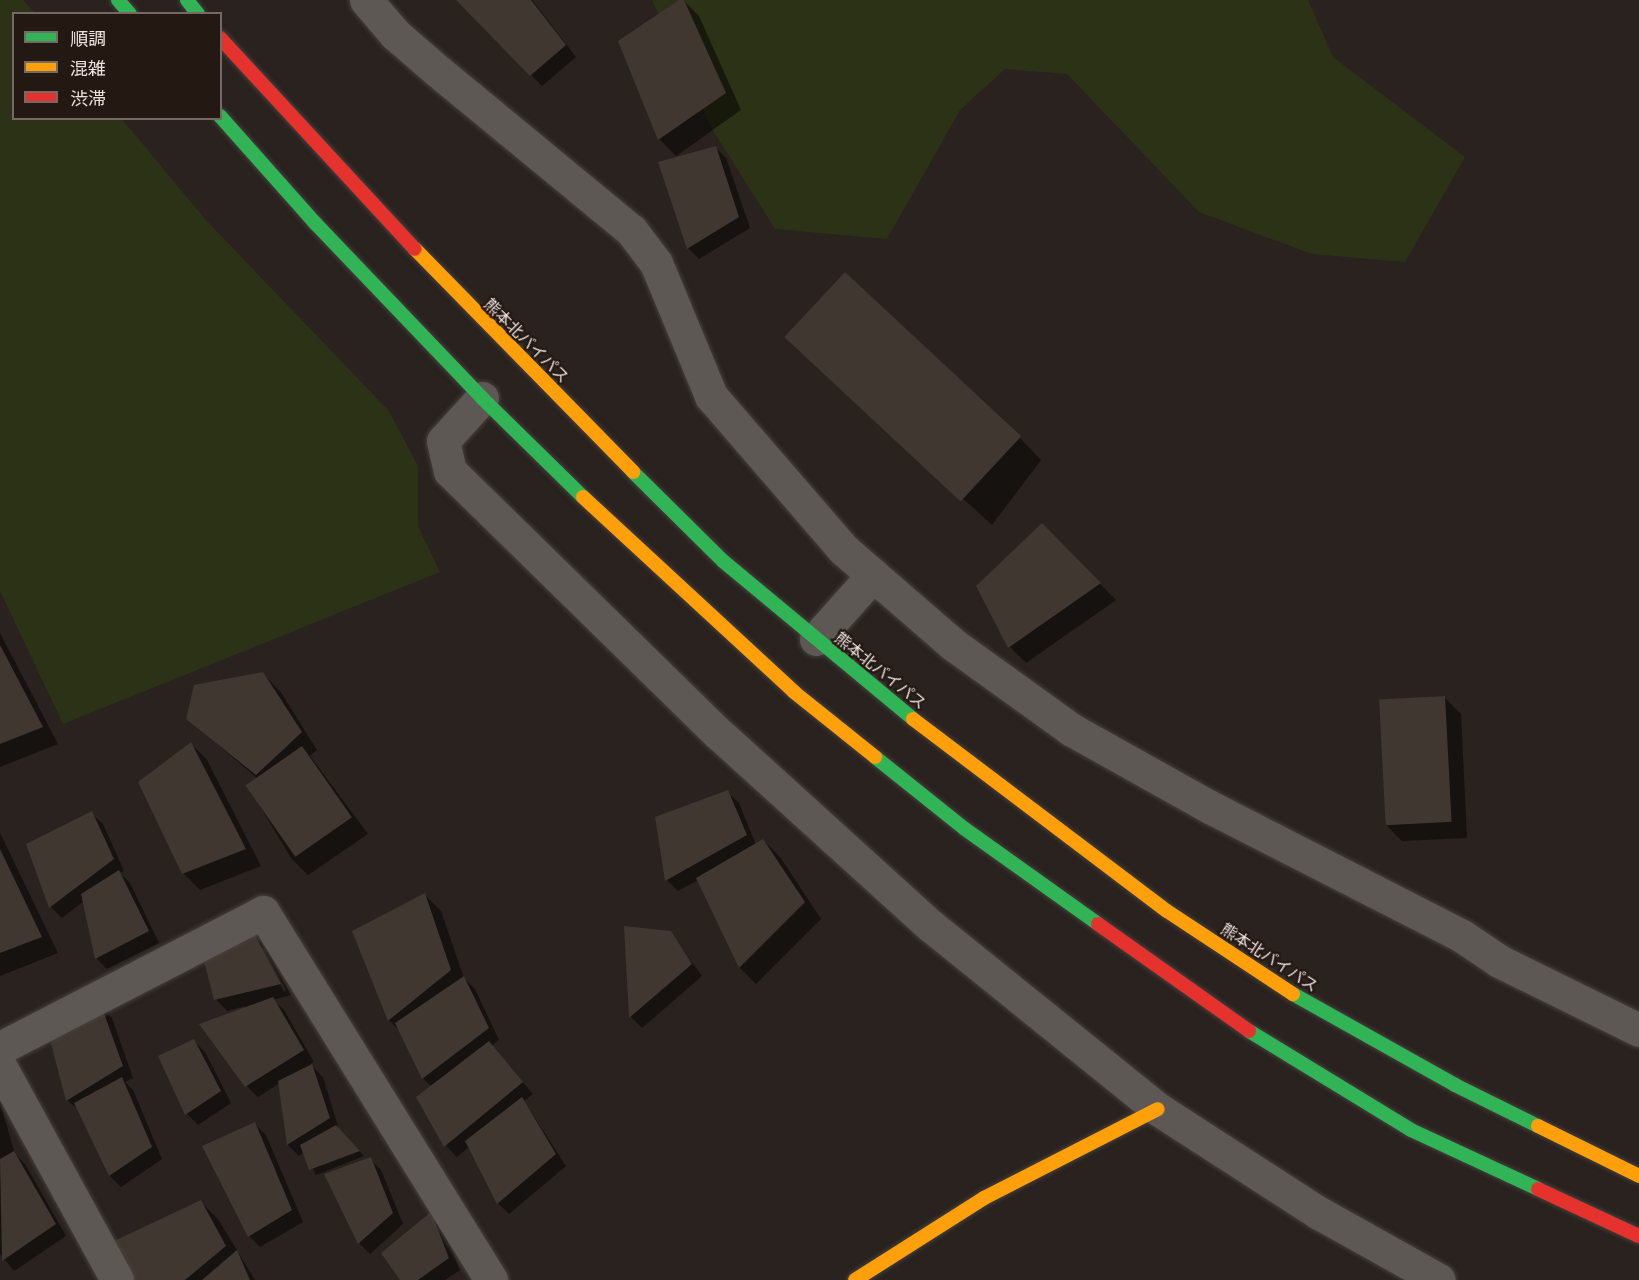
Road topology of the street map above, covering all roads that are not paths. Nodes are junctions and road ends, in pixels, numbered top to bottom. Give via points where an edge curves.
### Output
1 (118, 0) edge
2 (187, 0) edge
3 (366, 0) edge
4 (128, 12) edge
5 (196, 12) edge
6 (222, 40) edge
7 (222, 118) edge
8 (482, 398) junction
9 (873, 575) junction
10 (816, 639) junction
11 (1639, 1030) edge
12 (0, 1048) edge
13 (0, 1066) edge
14 (1158, 1109) junction
15 (1639, 1176) edge
16 (1639, 1236) edge
17 (117, 1280) edge
18 (491, 1280) edge
19 (855, 1280) edge
20 (1439, 1280) edge

1 - 4 main road
2 - 5 main road
3 - 9 street via 395,34 438,72 631,230 656,263 711,396 843,549
6 - 10 main road, 熊本北バイパス via 471,310 723,561
7 - 8 main road via 315,223
8 - 14 street via 443,441 450,471 719,734 931,926
8 - 16 main road via 623,536 794,692 965,829 1119,942 1251,1034 1411,1130
9 - 10 street
9 - 11 street via 954,645 1072,730 1210,807 1462,936 1499,961
10 - 15 main road, 熊本北バイパス via 900,710 1167,911 1299,998 1455,1085
12 - 18 street via 262,912
13 - 17 street
14 - 19 main road via 984,1198
14 - 20 street via 1319,1214

